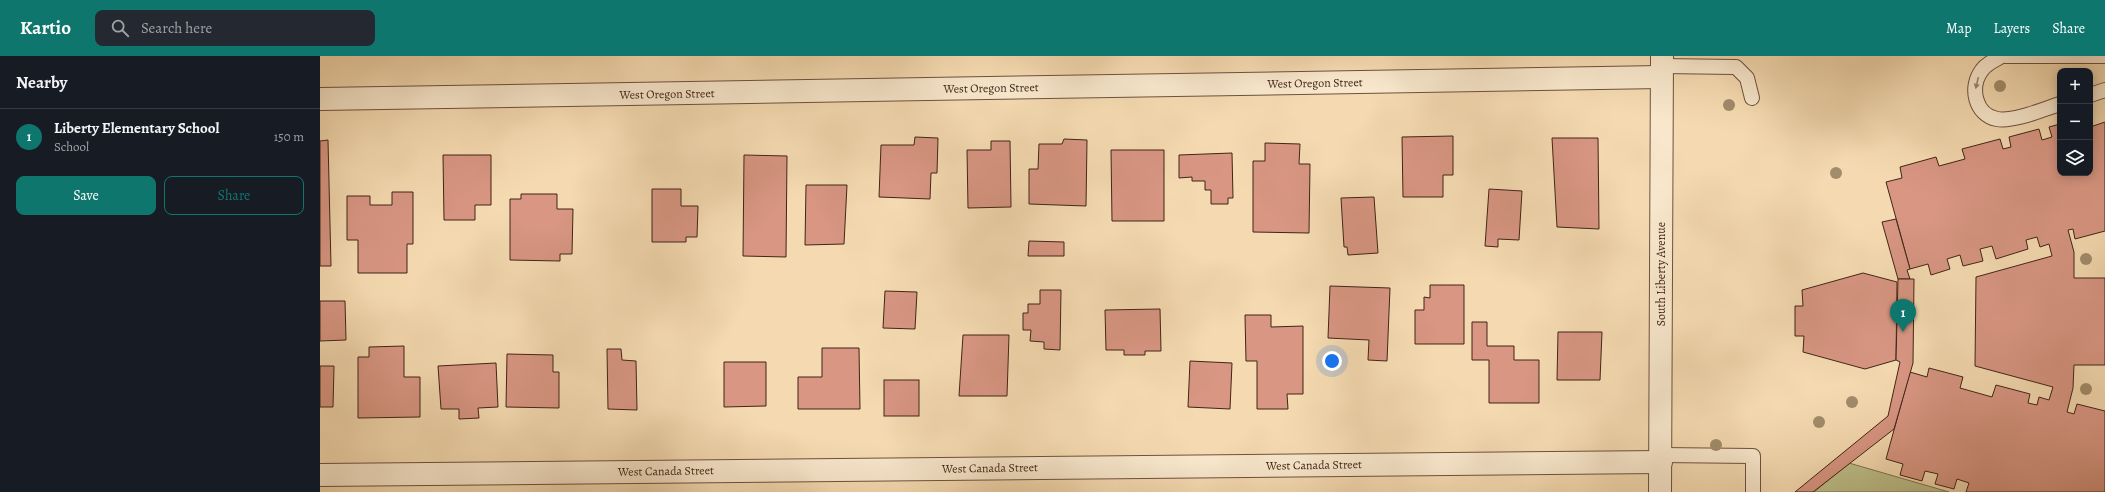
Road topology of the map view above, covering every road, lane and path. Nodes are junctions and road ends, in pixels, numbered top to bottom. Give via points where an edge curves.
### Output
1 (2002, 56) edge
2 (2006, 56) edge
3 (2105, 56) edge
4 (1661, 66) edge
5 (2105, 90) edge
6 (2093, 93) edge
7 (1752, 98) dead end
8 (320, 99) edge
9 (2057, 105) edge
10 (1660, 458) junction
11 (320, 475) edge
12 (1660, 492) edge
13 (1753, 492) edge

1 -> 9 lane via 1982,69 1977,80 1976,103 1984,113 1997,119 2013,118
2 - 3 lane
4 - 7 lane via 1736,67 1747,78
4 - 8 street, West Oregon Street
4 - 10 street, South Liberty Avenue
5 - 6 lane
10 - 11 street, West Canada Street
10 - 12 street, South Liberty Avenue
10 - 13 lane via 1753,456

